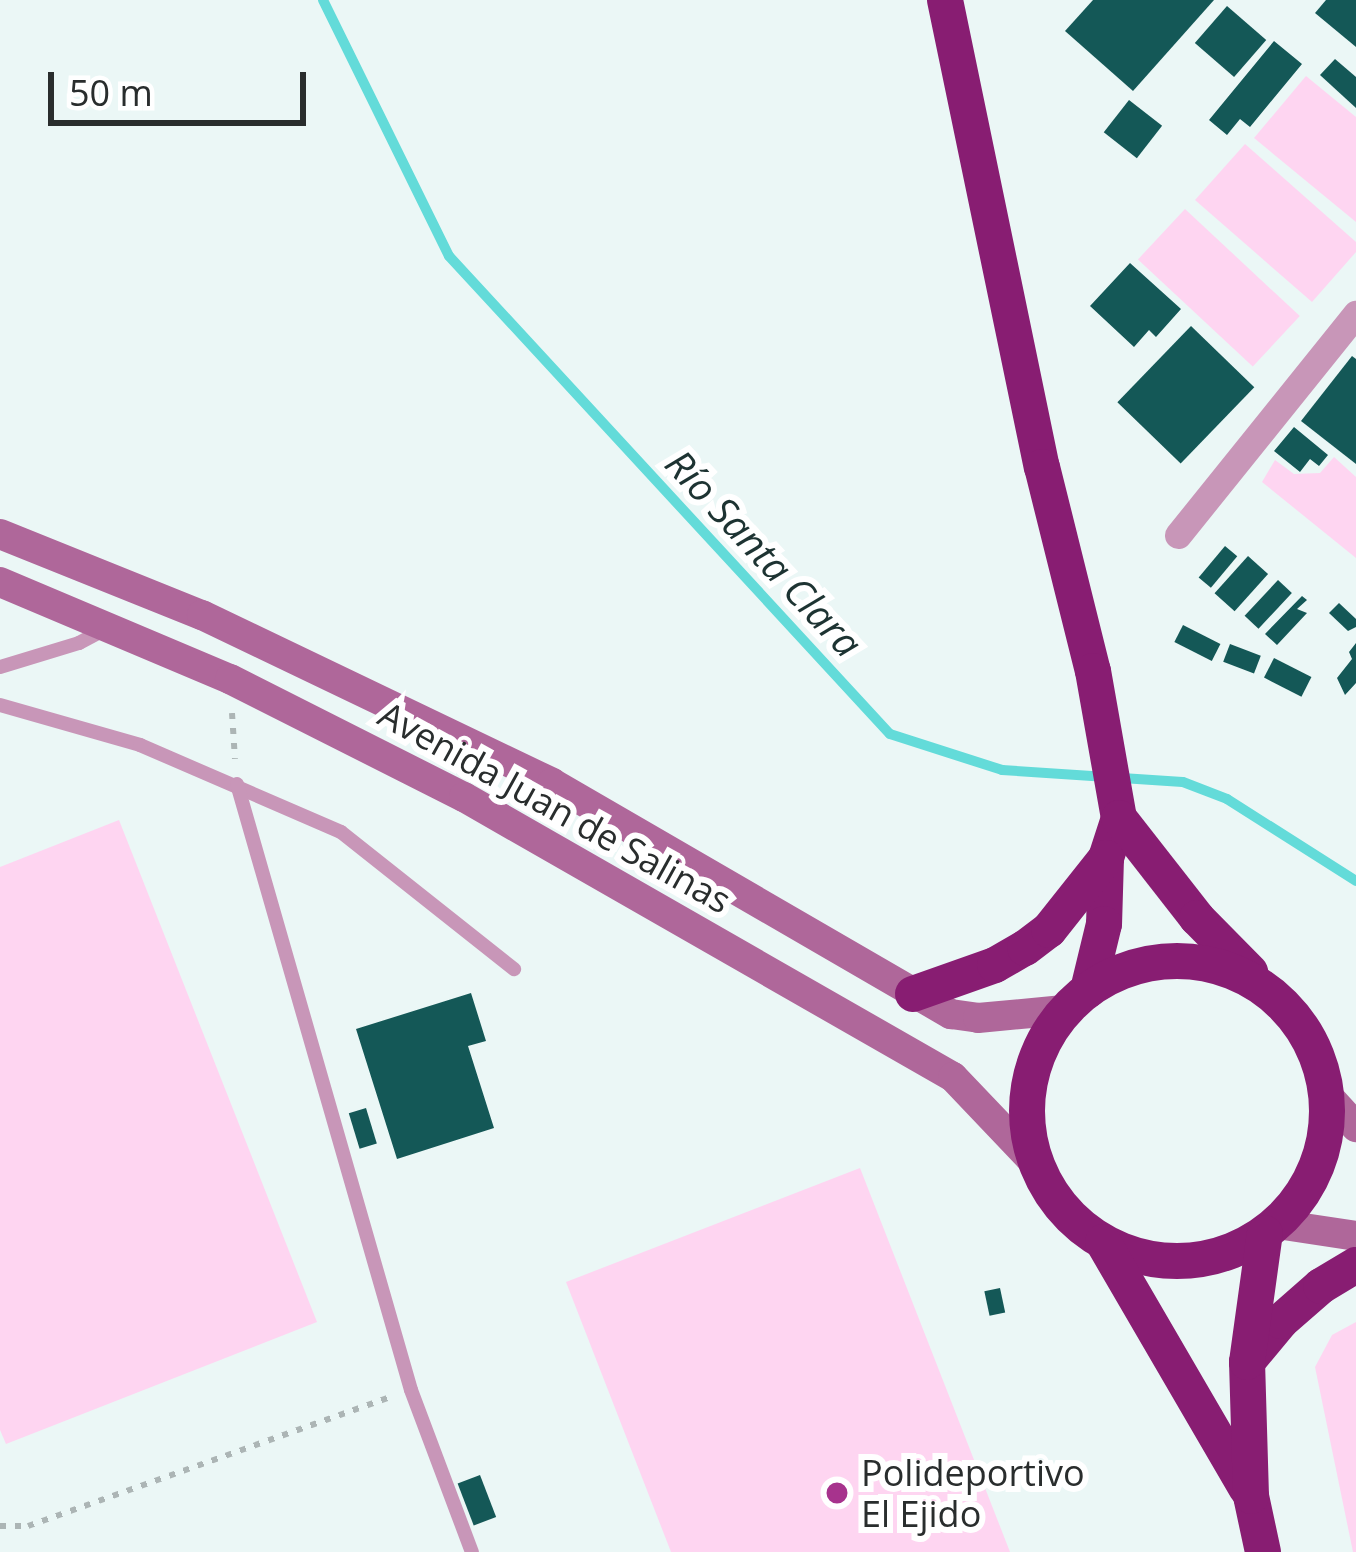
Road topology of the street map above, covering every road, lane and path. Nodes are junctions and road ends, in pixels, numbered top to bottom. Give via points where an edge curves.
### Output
1 (945, 0) edge
2 (1356, 314) edge
3 (0, 534) edge
4 (1178, 535) dead end
5 (0, 582) edge
6 (108, 627) junction
7 (0, 667) edge
8 (230, 679) junction
9 (0, 705) edge
10 (237, 784) junction
11 (1117, 809) junction
12 (1106, 858) junction
13 (514, 968) dead end
14 (1270, 992) junction
15 (913, 994) junction
16 (1076, 1000) junction
17 (1328, 1096) junction
18 (1356, 1127) edge
19 (1034, 1162) junction
20 (1271, 1228) junction
21 (1356, 1236) edge
22 (1102, 1242) junction
23 (1356, 1265) edge
24 (1247, 1362) junction
25 (411, 1390) junction
26 (1251, 1496) junction
27 (0, 1526) edge
28 (472, 1552) edge
29 (1263, 1552) edge

1 - 11 highway
2 - 4 street
3 - 15 main road, Avenida Juan de Salinas via 202,615 552,784
5 - 6 main road, Avenida Juan de Salinas
6 - 7 lane
6 - 8 main road, Avenida Juan de Salinas
8 - 10 path
8 - 19 main road, Avenida Juan de Salinas via 464,797 867,1024 953,1078
9 - 10 lane via 140,745
10 - 13 lane via 341,832
10 - 25 lane
11 - 12 highway
11 - 14 highway via 1197,918
12 - 15 highway via 1025,948
12 - 16 highway via 1104,924
14 - 16 highway via 1215,965 1177,961 1124,970
14 - 17 highway via 1310,1038
15 - 16 main road, Avenida Juan de Salinas via 978,1018
16 - 19 highway via 1039,1048 1027,1088
17 - 18 main road
17 - 20 highway via 1315,1174
19 - 22 highway via 1061,1208
20 - 21 main road
20 - 22 highway via 1216,1256 1179,1262
20 - 24 highway
22 - 26 highway
23 - 24 highway via 1294,1310
24 - 26 highway
25 - 27 path via 28,1526
25 - 28 lane
26 - 29 highway

